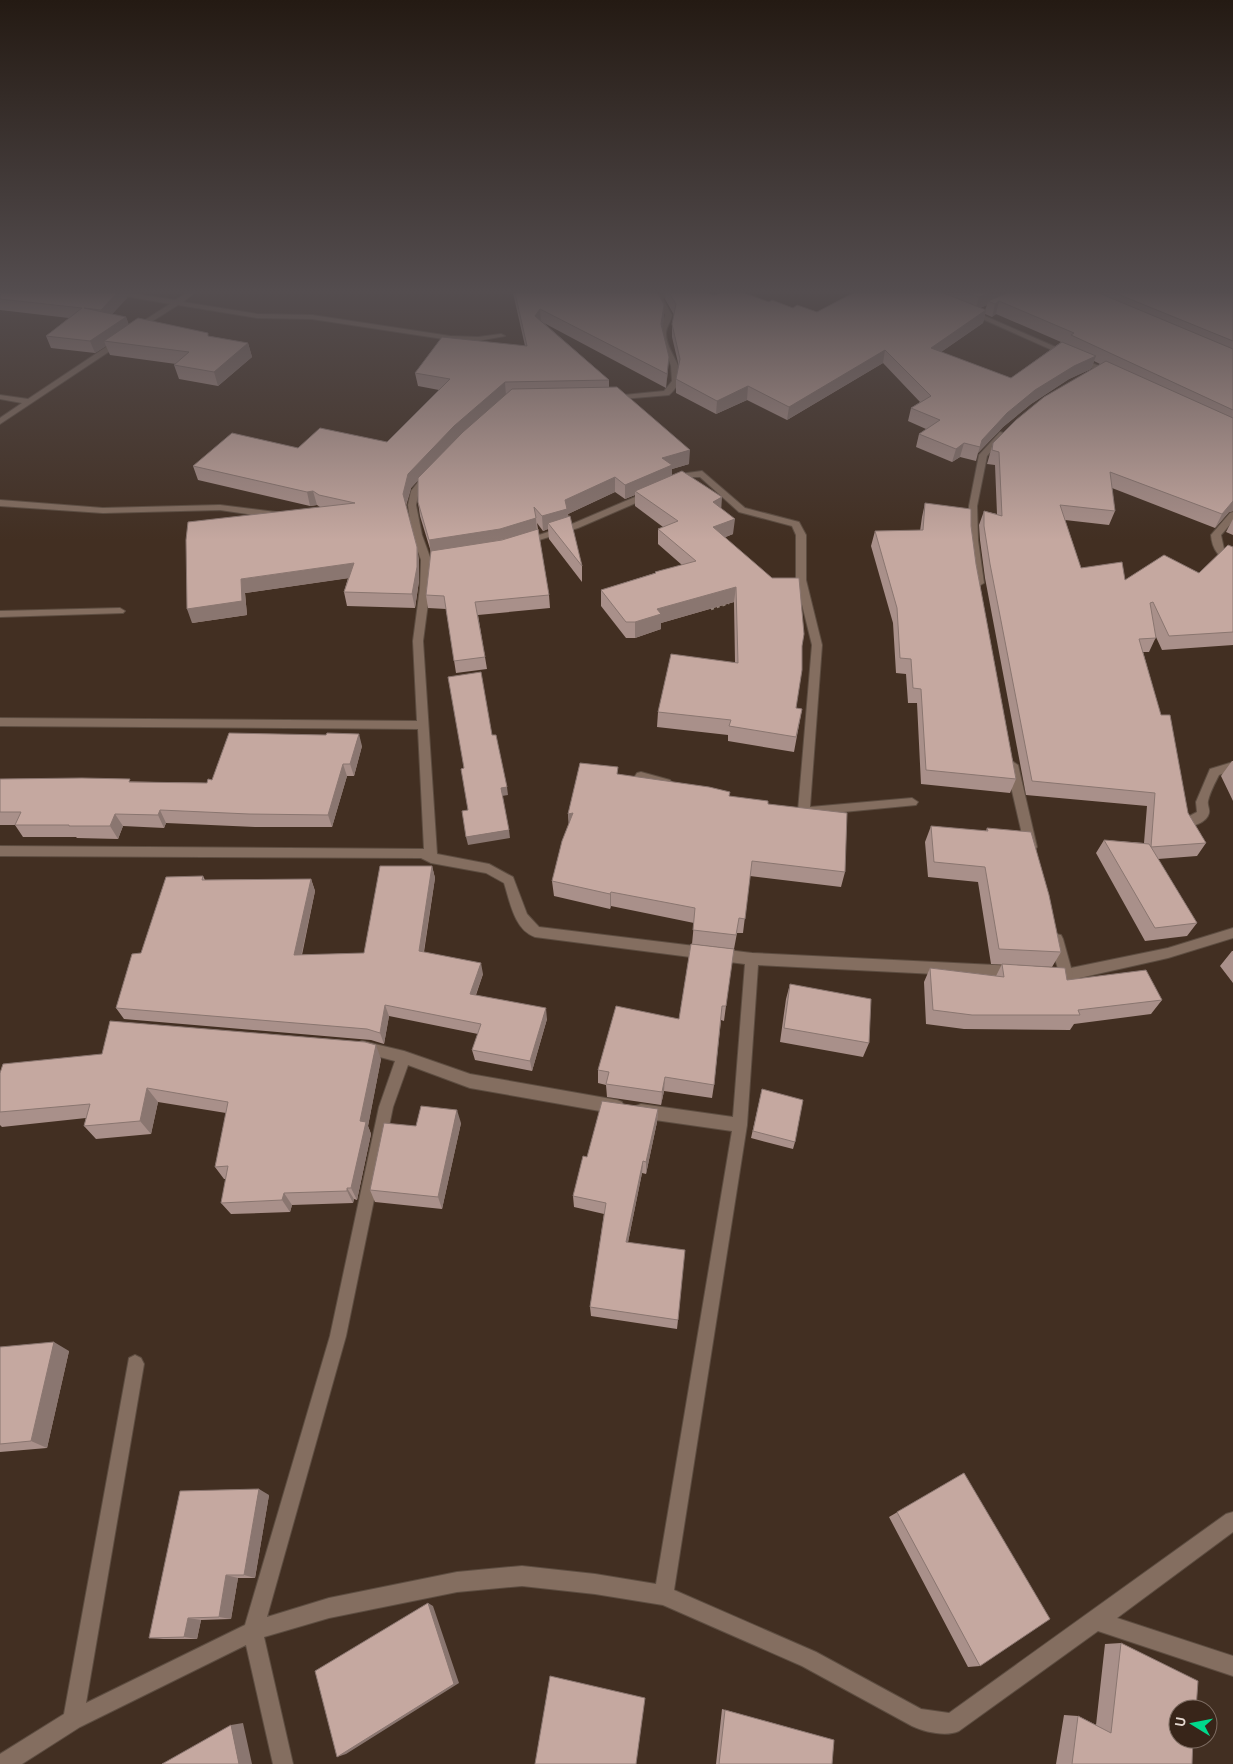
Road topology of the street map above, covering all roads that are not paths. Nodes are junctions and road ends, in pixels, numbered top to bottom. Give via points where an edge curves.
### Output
1 (69, 375) edge
2 (675, 375) edge
3 (1116, 375) edge
4 (1120, 377) edge
5 (0, 397) edge
6 (604, 398) edge
7 (28, 401) junction
8 (0, 422) edge
9 (1007, 430) edge
10 (436, 467) edge
11 (0, 503) edge
12 (284, 515) edge
13 (1233, 515) edge
14 (512, 545) edge
15 (1233, 560) edge
16 (981, 597) edge
17 (120, 611) dead end
18 (0, 614) edge
19 (0, 722) edge
20 (423, 725) junction
21 (1010, 752) edge
22 (1233, 766) edge
23 (641, 776) edge
24 (676, 785) edge
25 (912, 802) dead end
26 (1186, 823) edge
27 (0, 851) edge
28 (1034, 856) edge
29 (431, 858) junction
30 (1053, 929) edge
31 (1233, 933) edge
32 (752, 959) junction
33 (1026, 973) edge
34 (1046, 974) edge
35 (1066, 975) junction
36 (350, 1046) edge
37 (404, 1056) junction
38 (740, 1124) junction
39 (135, 1364) dead end
40 (1233, 1521) edge
41 (664, 1596) junction
42 (1096, 1621) junction
43 (253, 1631) junction
44 (1233, 1666) edge
45 (73, 1720) junction
46 (4, 1764) edge
47 (282, 1764) edge

1 - 7 street
2 - 6 street via 674,384 666,394
3 - 4 street
5 - 7 street
7 - 8 street
9 - 16 street via 983,455 973,506 973,540
10 - 20 street via 415,491 412,505 417,535 430,559 418,641
11 - 12 street via 114,511 238,508
13 - 15 street via 1216,535 1216,545 1224,556
14 - 25 street via 575,526 690,475 702,474 742,510 796,524 802,535 801,580 817,645 799,810 819,812
17 - 18 street
19 - 20 street
20 - 29 street
21 - 28 street
22 - 26 street via 1214,772 1202,802 1203,814
23 - 24 street
27 - 29 street via 423,853
29 - 32 street via 489,869 509,880 521,917 535,932
30 - 35 street
31 - 35 street via 1168,953
32 - 33 street
32 - 38 street
34 - 35 street
36 - 37 street
37 - 38 street via 470,1081 588,1103
37 - 43 street via 386,1107 338,1336
38 - 41 street
39 - 45 street
40 - 42 street
41 - 42 street via 809,1659 919,1719 952,1724
41 - 43 street via 522,1576 458,1582 329,1608
42 - 44 street
43 - 45 street
43 - 47 street
45 - 46 street

